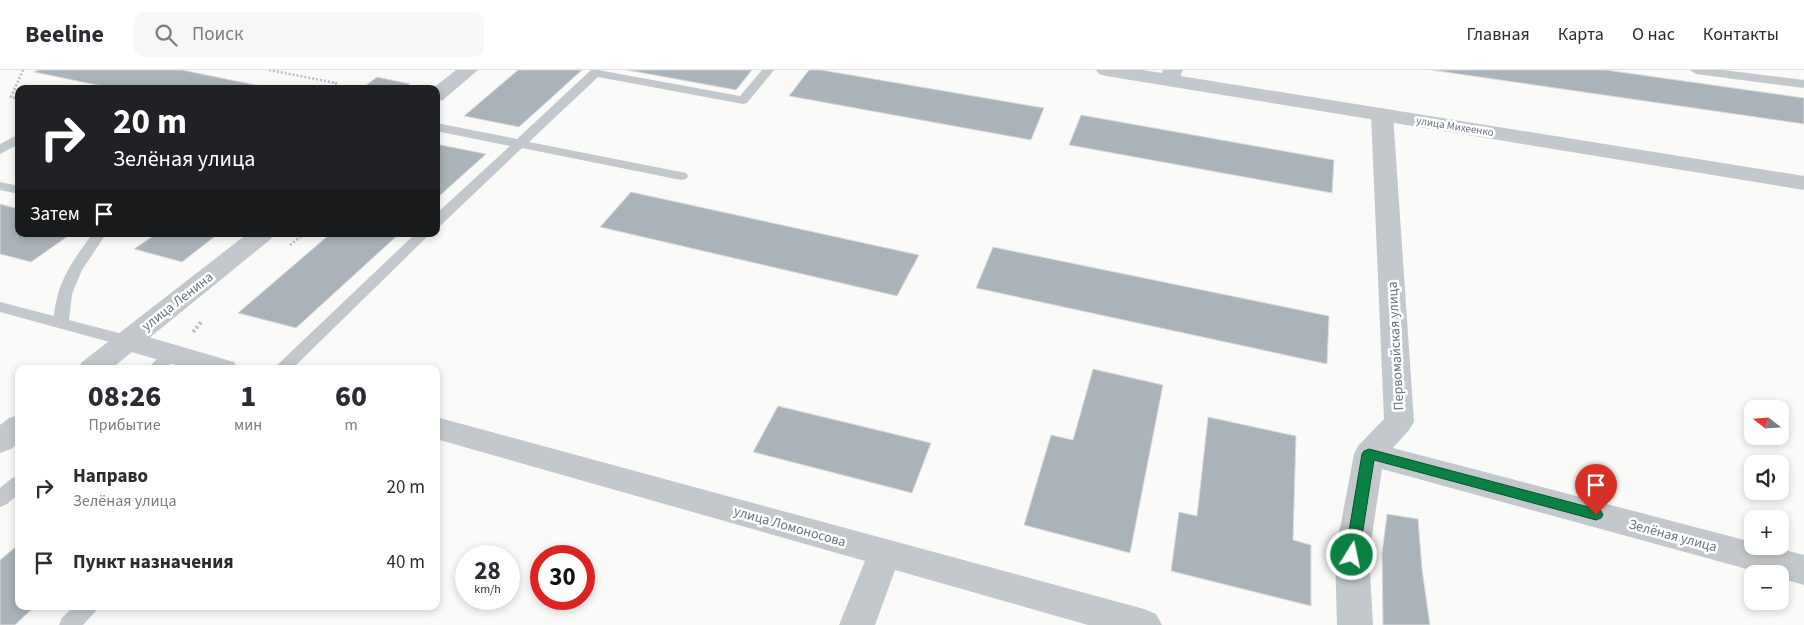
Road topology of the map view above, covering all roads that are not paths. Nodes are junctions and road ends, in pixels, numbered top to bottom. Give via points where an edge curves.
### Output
1 (466, 70) edge
2 (768, 70) edge
3 (1106, 70) edge
4 (1696, 70) edge
5 (1172, 75) edge
6 (1804, 84) edge
7 (440, 93) edge
8 (1382, 114) junction
9 (440, 128) edge
10 (15, 141) edge
11 (519, 144) junction
12 (0, 150) edge
13 (681, 176) dead end
14 (1804, 182) edge
15 (0, 186) edge
16 (15, 189) edge
17 (440, 218) edge
18 (97, 237) edge
19 (258, 237) edge
20 (421, 237) edge
21 (0, 306) edge
22 (61, 323) junction
23 (128, 341) junction
24 (164, 362) edge
25 (97, 365) edge
26 (190, 365) edge
27 (285, 365) edge
28 (15, 429) edge
29 (440, 429) edge
30 (0, 441) edge
31 (1369, 454) junction
32 (15, 486) edge
33 (0, 499) edge
34 (885, 553) junction
35 (1804, 570) edge
36 (84, 610) edge
37 (69, 625) edge
38 (857, 625) edge
39 (1144, 625) edge
40 (1355, 625) edge

1 - 7 street
2 - 11 lane via 743,100 595,73
3 - 5 street, улица Михеенко
4 - 6 lane
5 - 8 street, улица Михеенко
8 - 14 street, улица Михеенко
8 - 31 street, Первомайская улица via 1399,422
9 - 11 lane
10 - 12 lane
11 - 13 lane
11 - 17 lane
15 - 16 lane
18 - 22 lane via 75,270 64,294
19 - 23 street, улица Ленина
20 - 27 lane
21 - 22 lane
22 - 23 lane
23 - 24 street
23 - 25 street, улица Ленина
24 - 26 street
28 - 30 street
29 - 34 street, улица Ломоносова
31 - 35 street, Зелёная улица
31 - 40 street via 1352,555
32 - 33 lane
34 - 38 street
34 - 39 street, улица Ломоносова
36 - 37 lane

